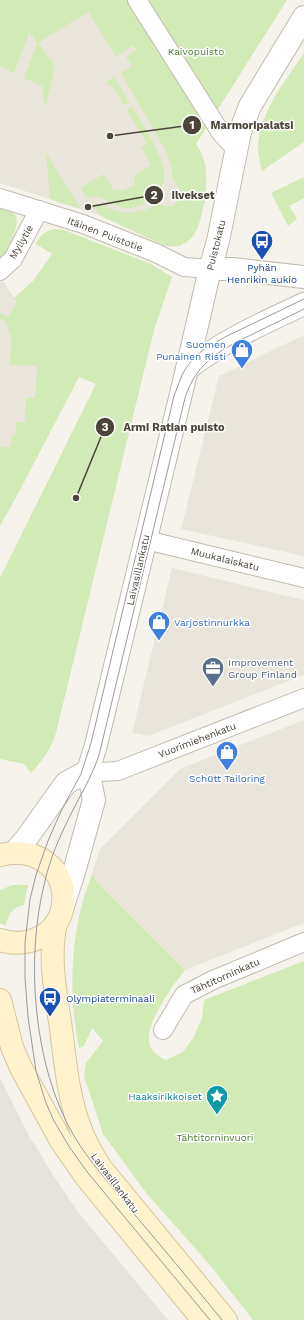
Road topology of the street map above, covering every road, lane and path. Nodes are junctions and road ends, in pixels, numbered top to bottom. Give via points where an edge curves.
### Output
1 (137, 0) edge
2 (304, 18) edge
3 (236, 149) junction
4 (0, 198) edge
5 (39, 210) junction
6 (210, 269) junction
7 (0, 271) edge
8 (304, 277) edge
9 (304, 304) edge
10 (187, 369) junction
11 (146, 540) junction
12 (304, 578) edge
13 (304, 698) edge
14 (88, 770) junction
15 (7, 854) edge
16 (60, 915) junction
17 (0, 940) edge
18 (304, 942) edge
19 (0, 1000) edge
20 (163, 1030) dead end
21 (203, 1320) edge
22 (226, 1320) edge

1 - 3 street via 220,133
2 - 3 street, Puistokatu via 250,106
3 - 6 street, Puistokatu
4 - 5 street, Itäinen Puistotie
5 - 6 street, Itäinen Puistotie via 122,239 184,267
5 - 7 street, Myllytie via 13,259
6 - 8 street
6 - 10 street, Puistokatu
9 - 10 street via 230,339
10 - 11 street, Laivasillankatu
11 - 12 street, Muukalaiskatu
11 - 14 street, Laivasillankatu
13 - 14 street, Vuorimiehenkatu via 118,771
14 - 15 street, Laivasillankatu via 66,783 26,839
14 - 16 street, Laivasillankatu via 94,800
15 - 16 main road, Laivasillankatu via 24,853 50,865 63,893
16 - 17 main road, Laivasillankatu via 43,936 35,940 17,943
16 - 22 main road, Laivasillankatu via 53,936 54,979 68,1077 84,1139 101,1168
18 - 20 street, Tähtitorninkatu via 213,980 184,995
19 - 21 main road, Laivasillankatu via 12,1047 21,1068 69,1154

